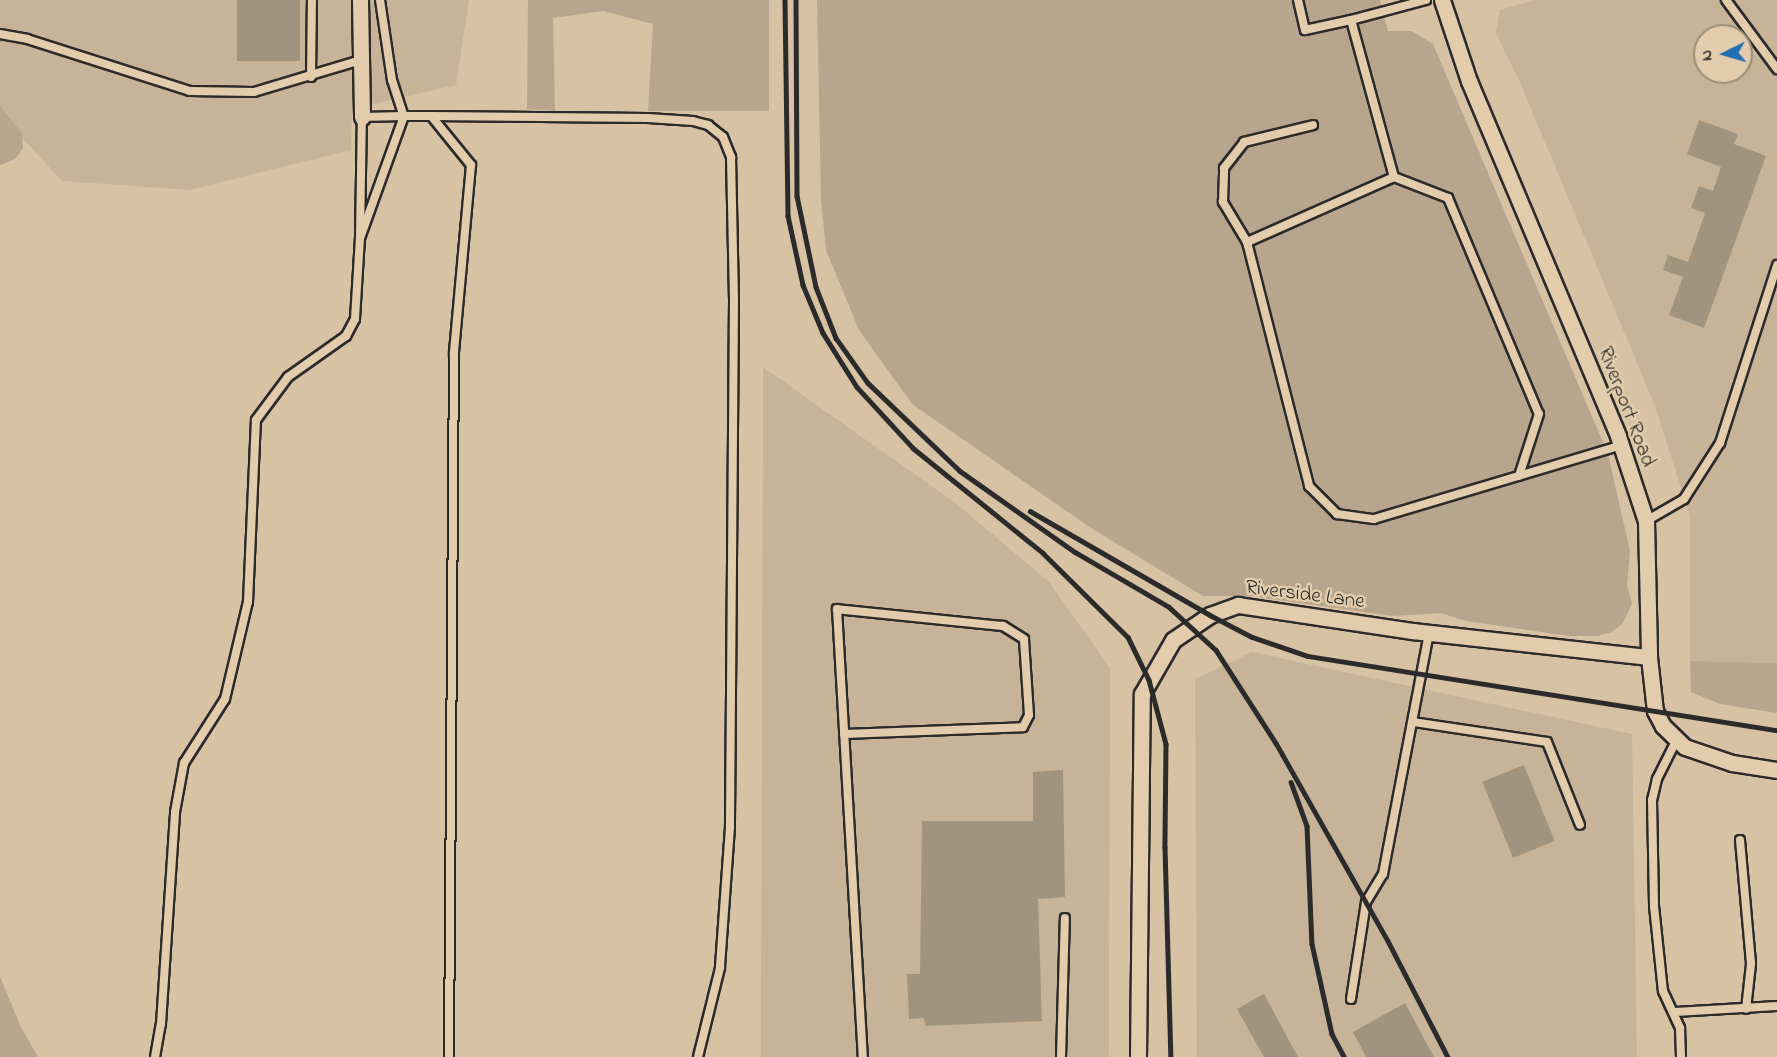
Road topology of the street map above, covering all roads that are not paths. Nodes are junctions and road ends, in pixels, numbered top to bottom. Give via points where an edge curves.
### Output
1 (312, 0) edge
2 (360, 0) edge
3 (380, 0) edge
4 (1298, 0) edge
5 (1426, 0) edge
6 (1442, 0) edge
7 (1726, 0) edge
8 (1351, 20) junction
9 (0, 33) edge
10 (361, 60) junction
11 (1777, 69) edge
12 (311, 77) junction
13 (404, 116) junction
14 (362, 117) junction
15 (432, 117) junction
16 (1312, 125) dead end
17 (1394, 177) junction
18 (360, 238) junction
19 (1247, 242) junction
20 (1777, 265) edge
21 (1622, 445) junction
22 (1519, 476) junction
23 (1646, 521) junction
24 (1429, 633) junction
25 (1648, 657) junction
26 (1413, 722) junction
27 (844, 734) junction
28 (1677, 740) junction
29 (1777, 770) edge
30 (1580, 825) dead end
31 (1740, 840) dead end
32 (1065, 918) dead end
33 (1351, 999) dead end
34 (1777, 1006) edge
35 (1746, 1009) junction
36 (1675, 1012) junction
37 (155, 1057) edge
38 (449, 1057) edge
39 (698, 1057) edge
40 (863, 1057) edge
41 (1061, 1057) edge
42 (1138, 1057) edge
43 (1681, 1057) edge

1 - 12 lane
2 - 10 street
3 - 13 lane via 392,80
4 - 8 lane via 1305,30
5 - 8 lane
6 - 21 street, Riverport Road via 1469,81
7 - 11 lane
8 - 17 lane
9 - 12 lane via 190,91 254,92
10 - 12 lane
10 - 14 street
13 - 14 lane
13 - 15 lane
13 - 18 lane
14 - 18 lane
15 - 38 lane via 471,165 454,352
15 - 39 lane via 693,121 708,125 723,137 731,157 734,301 730,827 720,968
16 - 19 lane via 1244,142 1224,168 1223,202
17 - 19 lane
17 - 22 lane via 1448,198 1539,414
18 - 37 lane via 355,319 346,336 288,377 255,420 248,602 225,699 184,763 175,812 161,1024
19 - 22 lane via 1309,486 1337,514 1374,519
20 - 23 lane via 1720,443 1683,499
21 - 22 lane
21 - 23 street, Riverport Road
23 - 25 street, Riverport Road
24 - 25 street, Riverside Lane
24 - 26 lane
24 - 42 street, Riverside Lane via 1238,605 1210,615 1173,640 1142,694
25 - 28 street, Riverport Road via 1655,711
26 - 30 lane via 1547,741
26 - 33 lane via 1383,874 1366,902
27 - 27 lane via 837,609 1003,626 1024,639 1029,715 1023,727
27 - 40 lane
28 - 29 street, Riverport Road via 1732,763
28 - 36 lane via 1657,779 1652,801 1654,906 1663,991
31 - 35 lane via 1751,964
32 - 41 lane
34 - 35 lane
35 - 36 lane
36 - 43 lane

